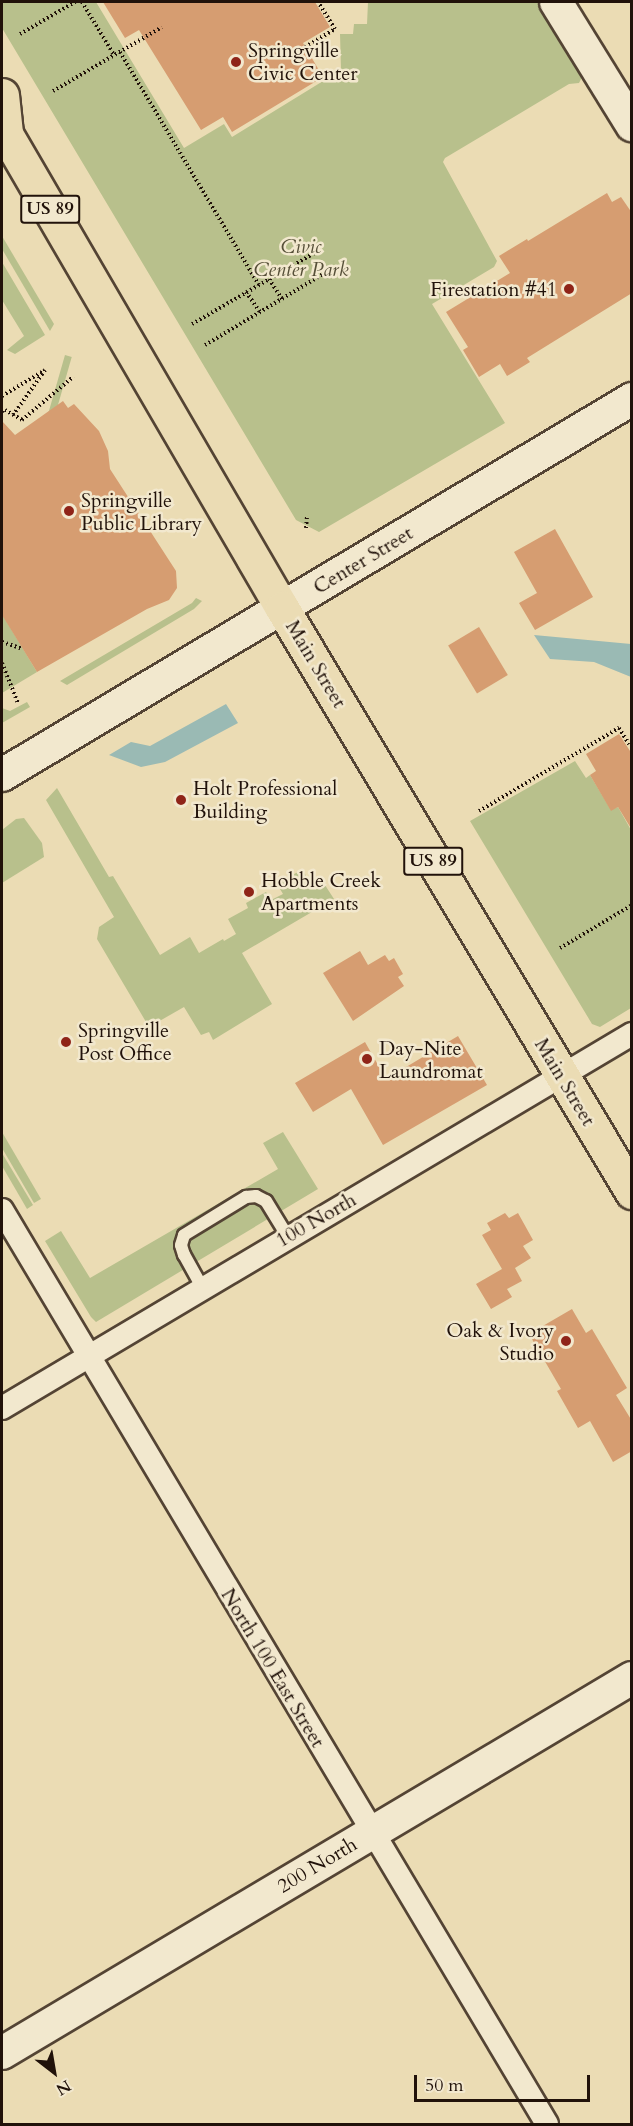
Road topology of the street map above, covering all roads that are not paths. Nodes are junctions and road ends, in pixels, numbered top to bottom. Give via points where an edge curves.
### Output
1 (556, 2) edge
2 (2, 95) edge
3 (632, 126) edge
4 (3, 134) edge
5 (632, 399) edge
6 (282, 608) junction
7 (2, 775) edge
8 (632, 1034) edge
9 (562, 1076) junction
10 (632, 1192) edge
11 (2, 1210) edge
12 (288, 1237) junction
13 (202, 1287) junction
14 (89, 1356) junction
15 (2, 1408) edge
16 (632, 1678) edge
17 (372, 1833) junction
18 (2, 2053) edge
19 (547, 2124) edge

1 - 3 street
2 - 4 main road, Main Street / US 89
4 - 6 main road, Main Street / US 89
5 - 6 street, Center Street
6 - 7 street, Center Street
6 - 9 main road, Main Street / US 89
8 - 9 street, 100 North
9 - 10 main road, Main Street / US 89
9 - 12 street, 100 North
11 - 14 street, North 100 East Street
12 - 13 street, 100 North
12 - 13 lane via 266,1201 246,1197 184,1235 184,1255
13 - 14 street, 100 North
14 - 15 street, 100 North
14 - 17 street, North 100 East Street
16 - 17 street, 200 North
17 - 18 street, 200 North
17 - 19 street, North 100 East Street

